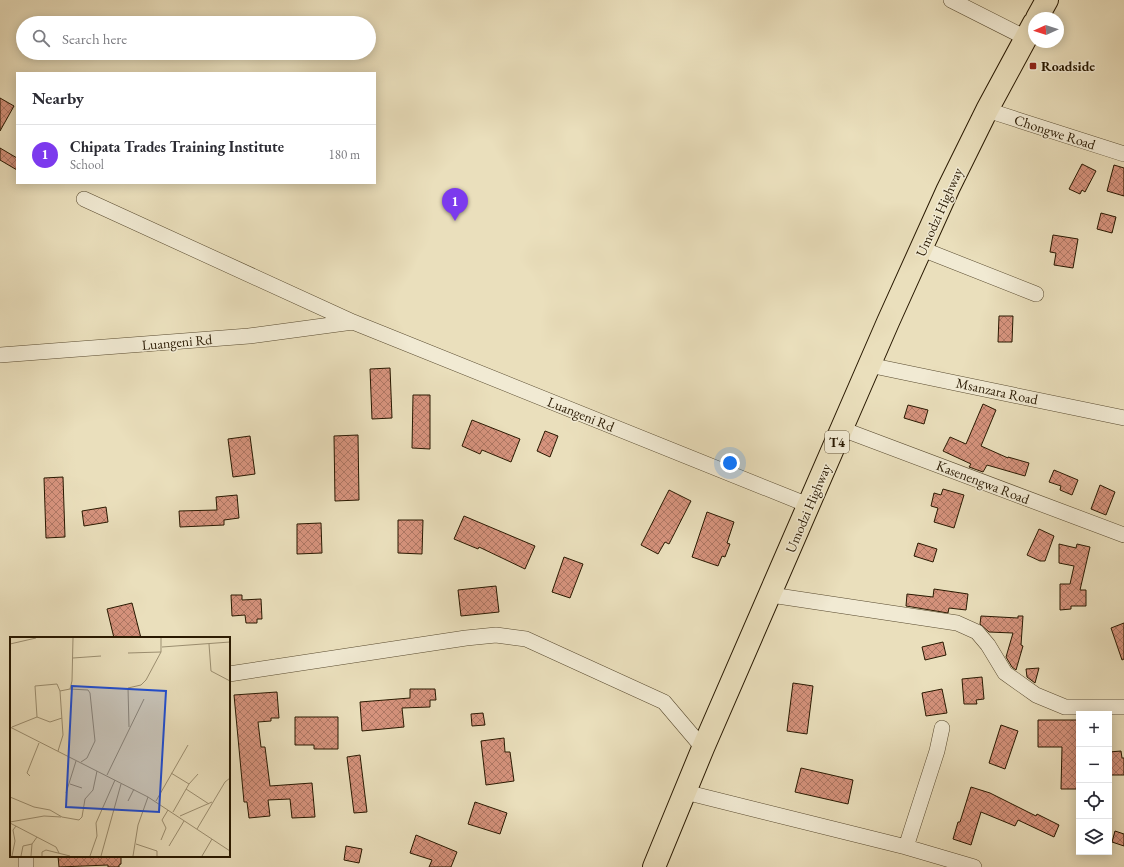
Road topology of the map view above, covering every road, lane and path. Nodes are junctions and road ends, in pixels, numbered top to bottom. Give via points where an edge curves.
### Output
1 (951, 0) edge
2 (1047, 0) edge
3 (1040, 12) edge
4 (1028, 30) edge
5 (1028, 35) edge
6 (987, 110) junction
7 (1124, 154) edge
8 (84, 199) dead end
9 (922, 249) junction
10 (1036, 294) dead end
11 (353, 322) junction
12 (0, 355) edge
13 (869, 365) junction
14 (1124, 418) edge
15 (842, 429) junction
16 (808, 505) junction
17 (1124, 535) edge
18 (771, 595) junction
19 (230, 674) edge
20 (1124, 707) edge
21 (942, 728) dead end
22 (703, 748) junction
23 (685, 792) junction
24 (906, 847) junction
25 (654, 867) edge
26 (974, 867) edge

1 - 4 street
2 - 3 highway
5 - 6 highway, Umodzi Highway / T4
6 - 7 street, Chongwe Road
6 - 9 highway, Umodzi Highway / T4
8 - 11 street, Luangeni Rd
9 - 10 street
9 - 13 highway, Umodzi Highway / T4
11 - 12 street, Luangeni Rd via 249,336
11 - 16 street, Luangeni Rd
13 - 14 street, Msanzara Road
13 - 15 highway, Umodzi Highway / T4
15 - 16 highway, Umodzi Highway / T4
15 - 17 street, Kasenengwa Road
16 - 18 highway, Umodzi Highway / T4
18 - 20 street via 957,624 977,632 1005,673 1036,695 1065,707
18 - 22 highway, Umodzi Highway / T4
19 - 22 street via 466,638 496,635 526,638 664,702
21 - 24 street
22 - 23 highway, Umodzi Highway / T4
23 - 24 street
23 - 25 highway, Umodzi Highway / T4
24 - 26 street

